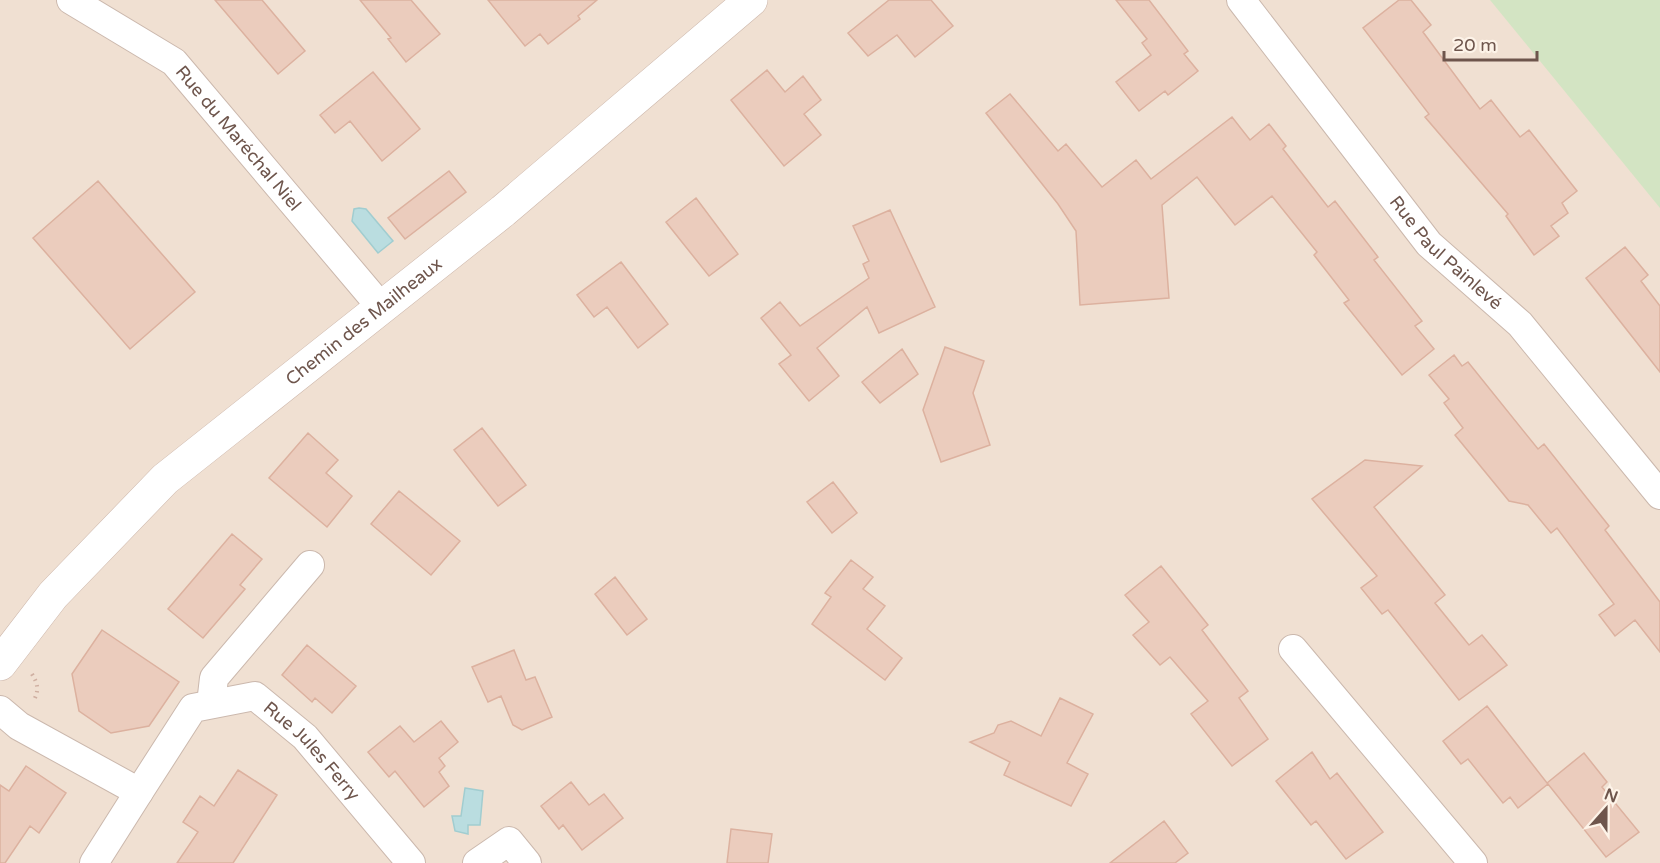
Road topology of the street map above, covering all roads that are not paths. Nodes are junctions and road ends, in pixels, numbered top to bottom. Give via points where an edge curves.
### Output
1 (71, 0) edge
2 (752, 0) edge
3 (1241, 0) edge
4 (381, 307) junction
5 (1660, 495) edge
6 (310, 565) dead end
7 (1293, 649) dead end
8 (0, 664) edge
9 (211, 704) junction
10 (0, 710) edge
11 (139, 792) junction
12 (94, 863) edge
13 (411, 863) edge
14 (477, 863) edge
15 (527, 863) edge
16 (1473, 863) edge

1 - 4 street, Rue du Maréchal Niel via 174,62
2 - 4 street, Chemin des Mailheaux via 503,211
3 - 5 street, Rue Paul Painlevé via 1429,244 1520,324
4 - 8 street, Chemin des Mailheaux via 139,503 53,595
6 - 9 street via 214,678
7 - 16 street
9 - 11 street, Rue Jules Ferry via 193,708
9 - 13 street, Rue Jules Ferry via 255,696 305,737
10 - 11 street via 19,726
11 - 12 street, Rue Jules Ferry
14 - 15 street via 509,841

